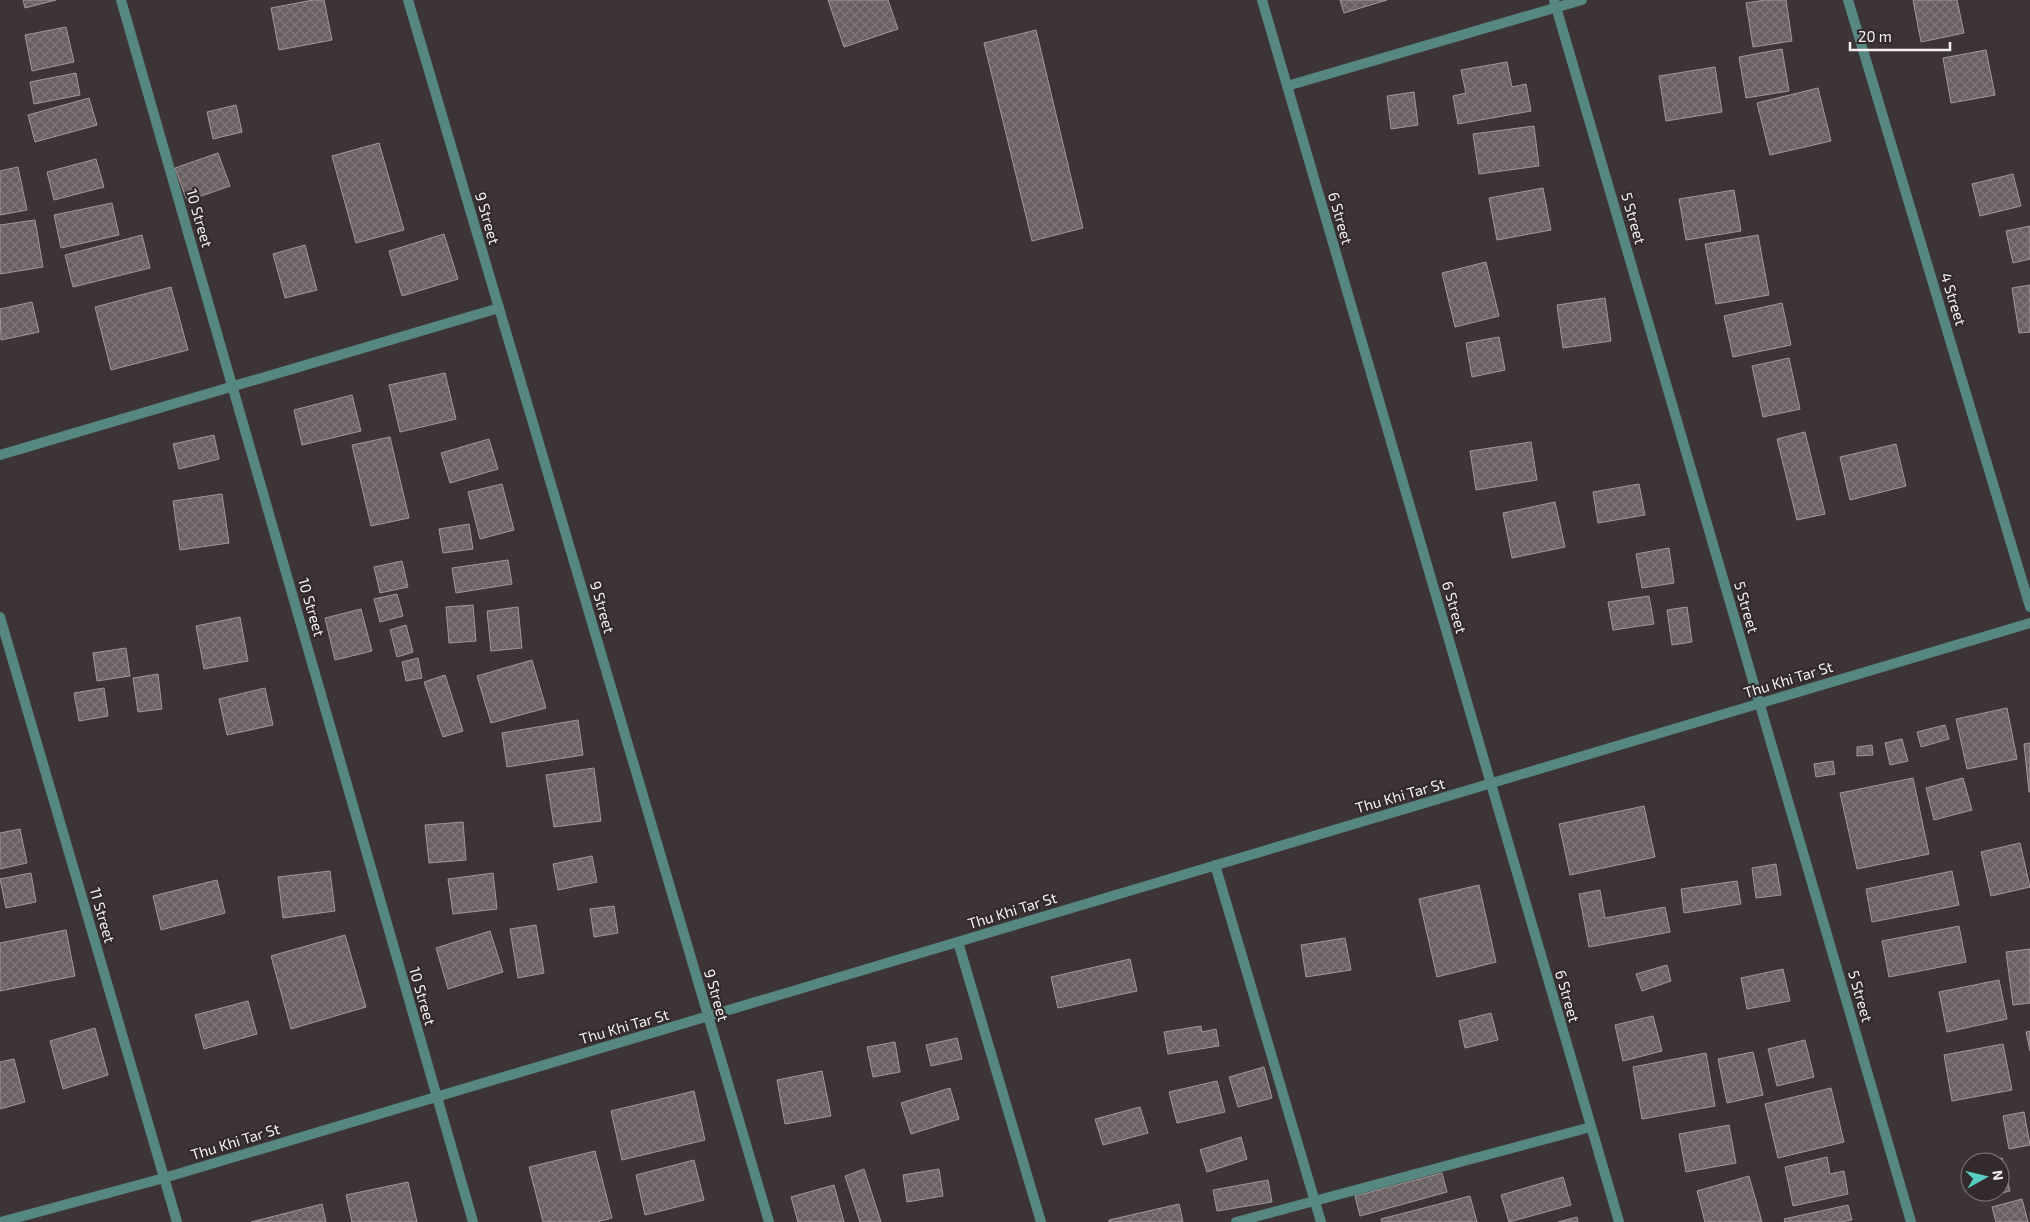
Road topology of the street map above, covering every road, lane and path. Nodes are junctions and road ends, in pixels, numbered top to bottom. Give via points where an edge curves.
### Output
1 (121, 0) edge
2 (408, 0) edge
3 (1262, 0) edge
4 (1582, 0) edge
5 (1848, 0) edge
6 (1556, 4) edge
7 (1287, 86) junction
8 (499, 308) junction
9 (232, 386) junction
10 (0, 455) edge
11 (2030, 607) edge
12 (0, 617) edge
13 (2030, 623) edge
14 (1760, 704) junction
15 (1491, 784) junction
16 (1215, 865) junction
17 (958, 942) junction
18 (708, 1016) junction
19 (437, 1096) junction
20 (1591, 1127) junction
21 (164, 1178) junction
22 (1315, 1201) junction
23 (1, 1222) edge
24 (177, 1222) edge
25 (473, 1222) edge
26 (769, 1222) edge
27 (1041, 1222) edge
28 (1236, 1222) edge
29 (1321, 1222) edge
30 (1619, 1222) edge
31 (1911, 1222) edge

1 - 9 street, 10 Street
2 - 8 street, 9 Street
3 - 7 street, 6 Street
4 - 6 street
5 - 11 street, 4 Street
6 - 7 street
6 - 14 street, 5 Street
7 - 15 street, 6 Street
8 - 9 street
8 - 18 street, 9 Street
9 - 10 street
9 - 19 street, 10 Street
12 - 21 street, 11 Street
13 - 14 street, Thu Khi Tar St
14 - 15 street, Thu Khi Tar St
14 - 31 street, 5 Street
15 - 16 street, Thu Khi Tar St
15 - 20 street, 6 Street
16 - 17 street, Thu Khi Tar St
16 - 22 street
17 - 18 street, Thu Khi Tar St
17 - 27 street
18 - 19 street, Thu Khi Tar St
18 - 26 street, 9 Street
19 - 21 street, Thu Khi Tar St
19 - 25 street, 10 Street
20 - 22 street
20 - 30 street, 6 Street
21 - 23 street, Thu Khi Tar St
21 - 24 street, 11 Street
22 - 28 street
22 - 29 street

